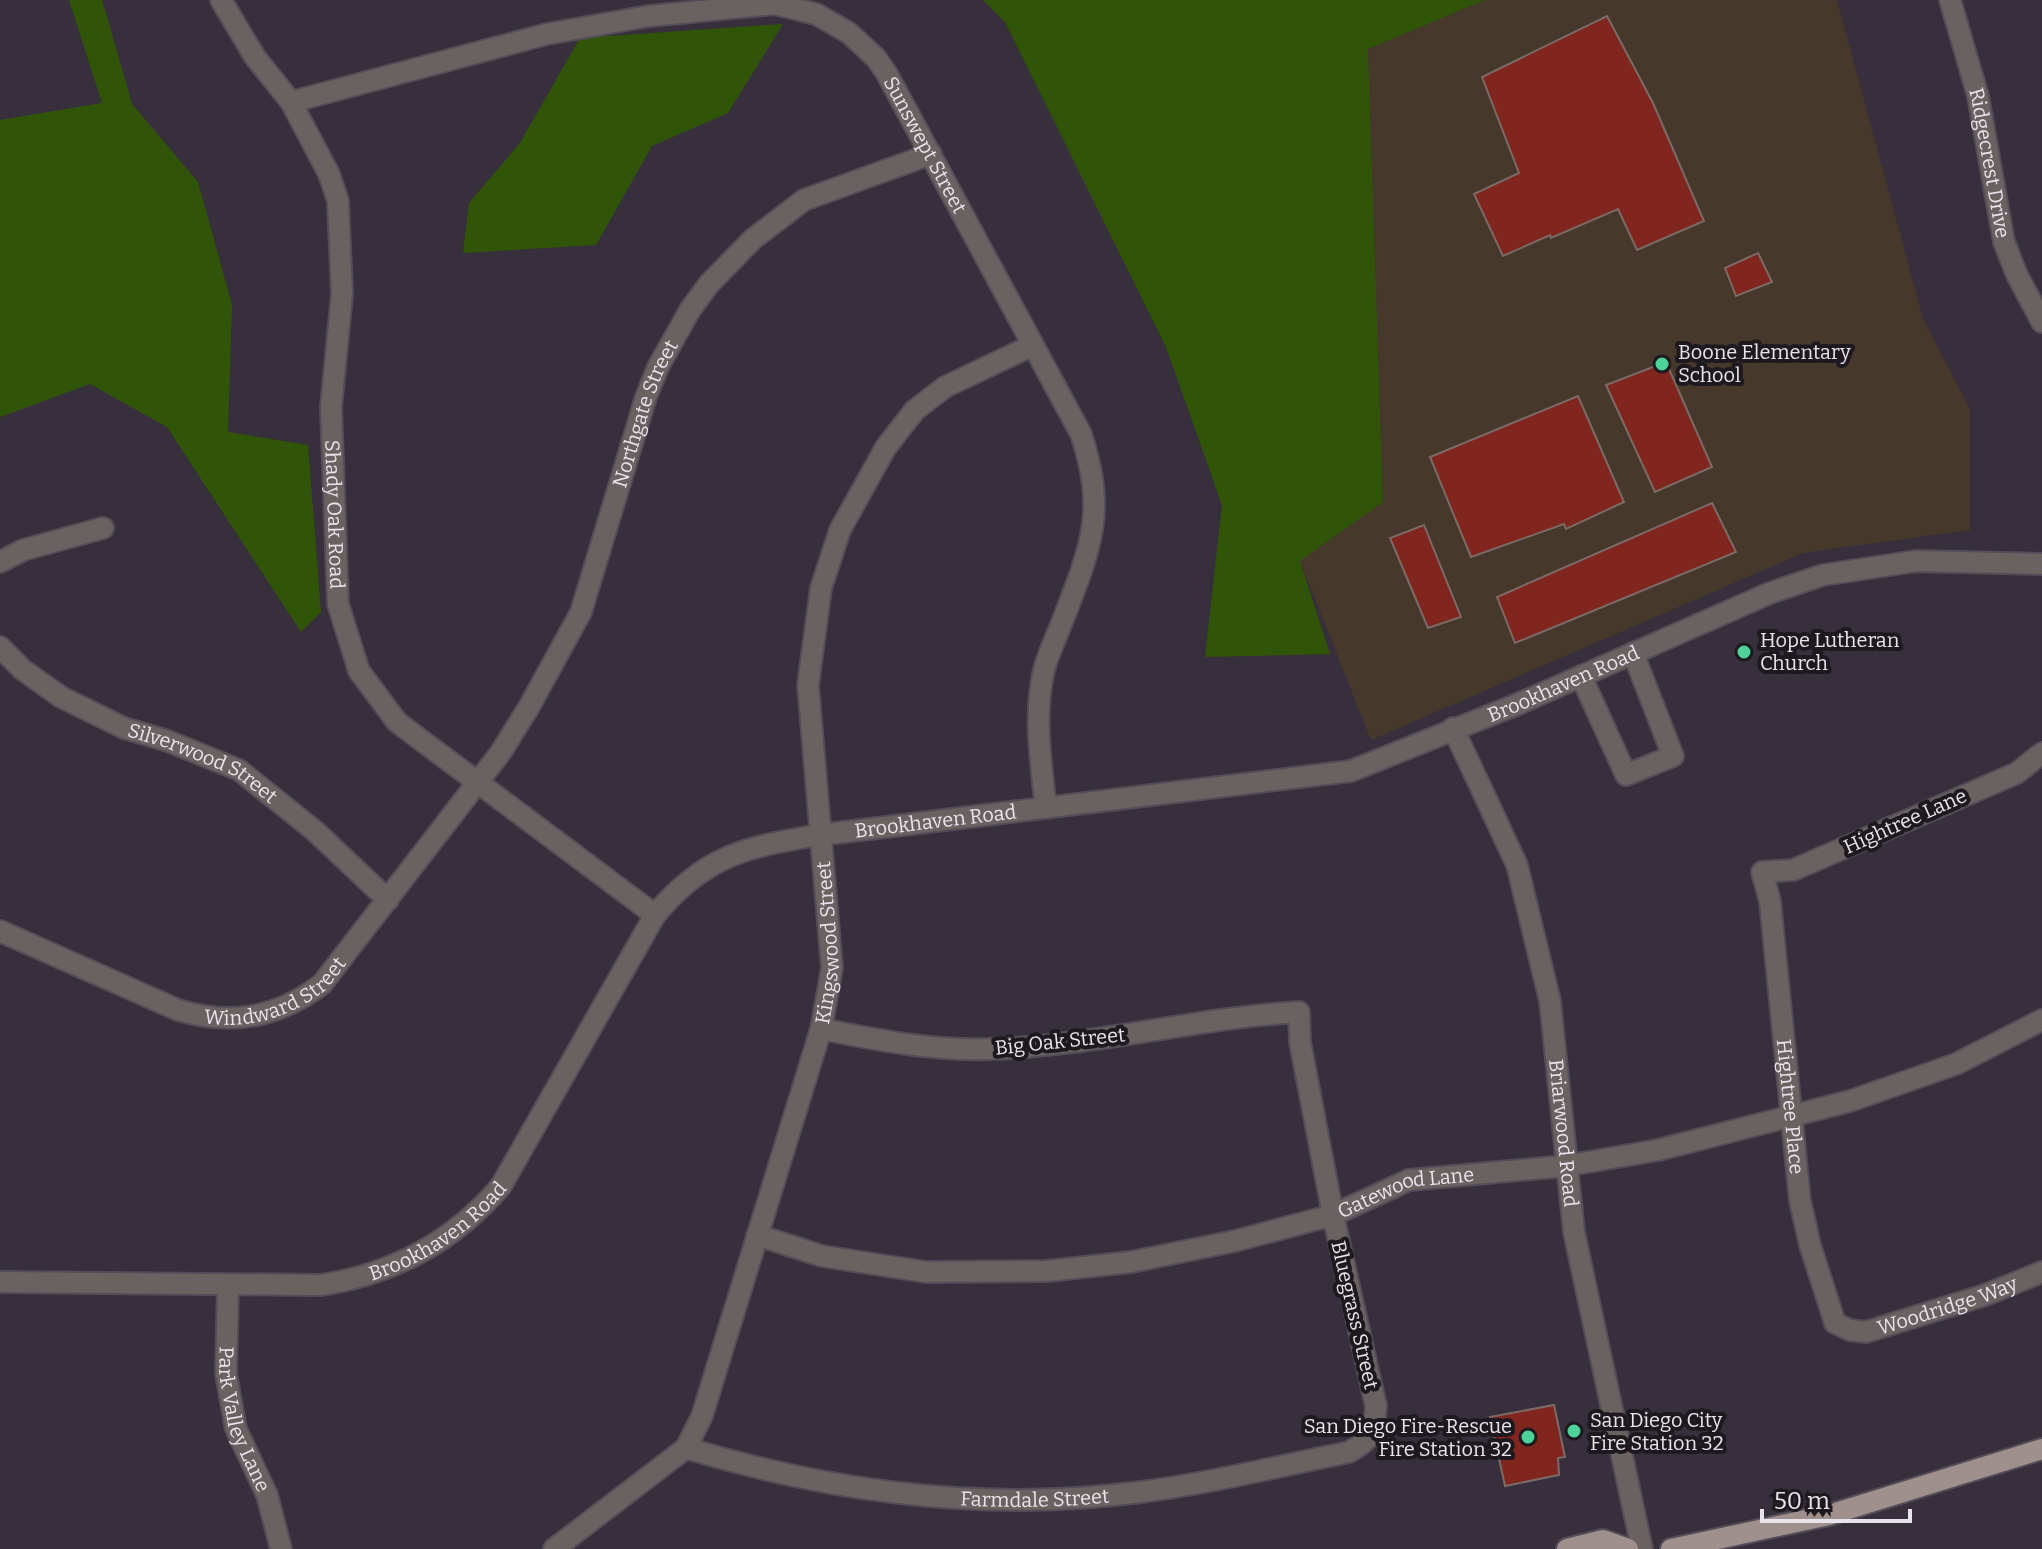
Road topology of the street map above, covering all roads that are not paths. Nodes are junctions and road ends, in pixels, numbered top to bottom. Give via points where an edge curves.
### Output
1 (221, 0) edge
2 (1950, 0) edge
3 (291, 102) junction
4 (931, 154) junction
5 (2042, 322) edge
6 (1033, 345) junction
7 (103, 528) dead end
8 (0, 562) edge
9 (2042, 564) edge
10 (0, 647) edge
11 (1633, 653) junction
12 (1581, 676) junction
13 (1453, 728) junction
14 (2042, 753) edge
15 (477, 783) junction
16 (1046, 808) junction
17 (819, 835) junction
18 (1762, 872) joint
19 (388, 900) junction
20 (655, 915) junction
21 (0, 931) edge
22 (1299, 1012) joint
23 (2042, 1020) edge
24 (821, 1029) junction
25 (1791, 1116) junction
26 (1565, 1166) junction
27 (1333, 1215) junction
28 (757, 1235) junction
29 (2042, 1272) edge
30 (0, 1282) edge
31 (228, 1286) junction
32 (1850, 1330) joint
33 (1374, 1428) joint
34 (686, 1448) junction
35 (2042, 1449) edge
36 (281, 1549) edge
37 (554, 1549) edge
38 (1567, 1549) edge
39 (1628, 1549) edge
40 (1642, 1549) edge
41 (1671, 1549) edge

1 - 3 street, Shady Oak Road via 255,57
2 - 5 street, Ridgecrest Drive via 1978,96 2004,242
3 - 4 street, Sunswept Street via 547,34 649,16 775,4 816,14 863,45 887,74
3 - 15 street, Shady Oak Road via 338,201 342,294 331,407 338,604 359,671 397,722
4 - 6 street, Sunswept Street
4 - 15 street, Northgate Street via 804,200 730,260 690,310 646,397 581,612 529,707
6 - 16 street, Sunswept Street via 1081,434 1096,501 1089,549 1044,671 1037,708
6 - 17 street, Kingswood Street via 945,387 915,410 886,447 840,530 821,588 808,685
7 - 8 street via 23,550
9 - 11 street, Brookhaven Road via 1916,561 1823,575
10 - 19 street, Silverwood Street via 61,697 124,728 239,770 315,831
11 - 12 street, Brookhaven Road
11 - 12 street via 1673,756 1626,775
12 - 13 street, Brookhaven Road
13 - 16 street, Brookhaven Road via 1351,771
13 - 26 street, Briarwood Road via 1517,865 1550,1001
14 - 18 street, Hightree Lane via 2017,773 1793,870
15 - 19 street, Windward Street
15 - 20 street, Shady Oak Road
16 - 17 street, Brookhaven Road
17 - 20 street, Brookhaven Road via 735,853 700,872
17 - 24 street, Kingswood Street via 832,968
18 - 25 street, Hightree Place via 1770,901
19 - 21 street, Windward Street via 307,996 274,1012 237,1019 178,1010
20 - 31 street, Brookhaven Road via 501,1186 471,1218 414,1257 369,1275 321,1285
22 - 24 street, Big Oak Street via 987,1049 906,1046
22 - 27 street, Bluegrass Street
23 - 25 street, Gatewood Lane via 1956,1064
24 - 28 street, Kingswood Street
25 - 26 street, Gatewood Lane via 1658,1150
25 - 32 street, Hightree Place via 1810,1245 1835,1323
26 - 27 street, Gatewood Lane via 1409,1180
26 - 40 street, Briarwood Road via 1574,1232
27 - 28 street, Gatewood Lane via 1235,1241 1047,1271 926,1272 822,1256
27 - 33 street, Bluegrass Street via 1376,1406
28 - 34 street, Kingswood Street via 702,1416
29 - 32 street, Woodridge Way via 1866,1332
30 - 31 street, Brookhaven Road
31 - 36 street, Park Valley Lane via 226,1374 236,1429 267,1495
33 - 34 street, Farmdale Street via 1366,1443 1349,1452 1193,1485 1045,1500 947,1499 850,1488
34 - 37 street, Kingswood Street
35 - 41 main road via 1829,1515
38 - 39 main road via 1603,1540

